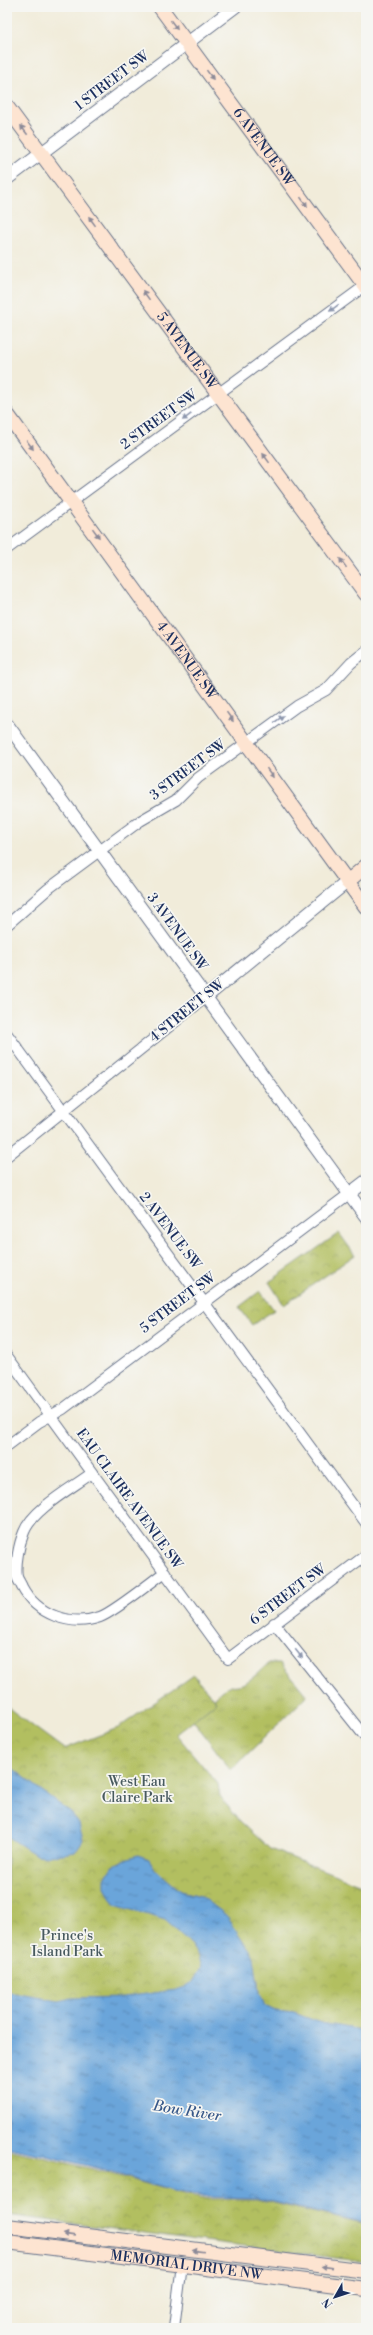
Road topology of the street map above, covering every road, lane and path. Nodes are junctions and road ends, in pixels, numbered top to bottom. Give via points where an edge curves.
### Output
1 (160, 7) edge
2 (235, 7) edge
3 (187, 43) junction
4 (7, 107) edge
5 (42, 154) junction
6 (7, 179) edge
7 (366, 285) edge
8 (218, 394) junction
9 (7, 414) edge
10 (72, 502) junction
11 (7, 550) edge
12 (366, 594) edge
13 (366, 652) edge
14 (7, 724) edge
15 (248, 742) junction
16 (100, 852) junction
17 (366, 866) edge
18 (347, 882) junction
19 (366, 907) edge
20 (7, 925) edge
21 (206, 997) junction
22 (7, 1034) edge
23 (64, 1110) junction
24 (7, 1156) edge
25 (366, 1181) edge
26 (349, 1194) junction
27 (366, 1217) edge
28 (205, 1301) junction
29 (7, 1356) edge
30 (50, 1416) junction
31 (7, 1446) edge
32 (92, 1473) junction
33 (366, 1523) edge
34 (366, 1555) edge
35 (165, 1572) junction
36 (274, 1624) junction
37 (228, 1658) joint
38 (366, 1738) edge
39 (7, 2226) edge
40 (7, 2242) edge
41 (182, 2264) junction
42 (366, 2271) edge
43 (366, 2289) edge
44 (174, 2328) edge

1 -> 3 main road, 6 AVENUE SW
2 - 3 street, 1 STREET SW
3 - 5 street, 1 STREET SW
3 -> 7 main road, 6 AVENUE SW
5 -> 4 main road, 5 AVENUE SW
5 - 6 street, 1 STREET SW
8 -> 5 main road, 5 AVENUE SW
7 -> 8 street, 2 STREET SW
8 -> 10 street, 2 STREET SW
12 -> 8 main road, 5 AVENUE SW
9 -> 10 main road, 4 AVENUE SW
10 - 11 street, 2 STREET SW
10 -> 15 main road, 4 AVENUE SW
15 -> 13 street, 3 STREET SW via 297,706 326,690 351,663
14 - 16 street, 3 AVENUE SW
15 - 16 street, 3 STREET SW via 198,778 176,800 140,821
15 -> 18 main road, 4 AVENUE SW
16 - 20 street, 3 STREET SW via 48,889
16 - 21 street, 3 AVENUE SW
17 - 18 main road, 4 STREET SW
18 - 19 main road, 4 AVENUE SW
18 - 21 street, 4 STREET SW
21 - 23 street, 4 STREET SW
21 - 26 street, 3 AVENUE SW
22 - 23 street, 2 AVENUE SW
23 - 24 street, 4 STREET SW
23 - 28 street, 2 AVENUE SW
25 - 26 street, 5 STREET SW
26 - 27 street, 3 AVENUE SW
26 - 28 street, 5 STREET SW
28 - 30 street, 5 STREET SW
28 - 33 street, 2 AVENUE SW
29 - 30 street, EAU CLAIRE AVENUE SW
30 - 31 street, 5 STREET SW
30 - 32 street, EAU CLAIRE AVENUE SW
32 - 35 street, EAU CLAIRE AVENUE SW
32 - 35 street via 34,1515 24,1531 18,1556 17,1577 26,1595 40,1610 64,1619 86,1621 102,1617
34 - 36 street, 6 STREET SW
35 - 37 street, EAU CLAIRE AVENUE SW
36 - 37 street, 6 STREET SW
36 -> 38 street
42 -> 39 main road, MEMORIAL DRIVE NW
40 - 41 main road, MEMORIAL DRIVE NW
41 - 43 main road, MEMORIAL DRIVE NW
41 - 44 street

